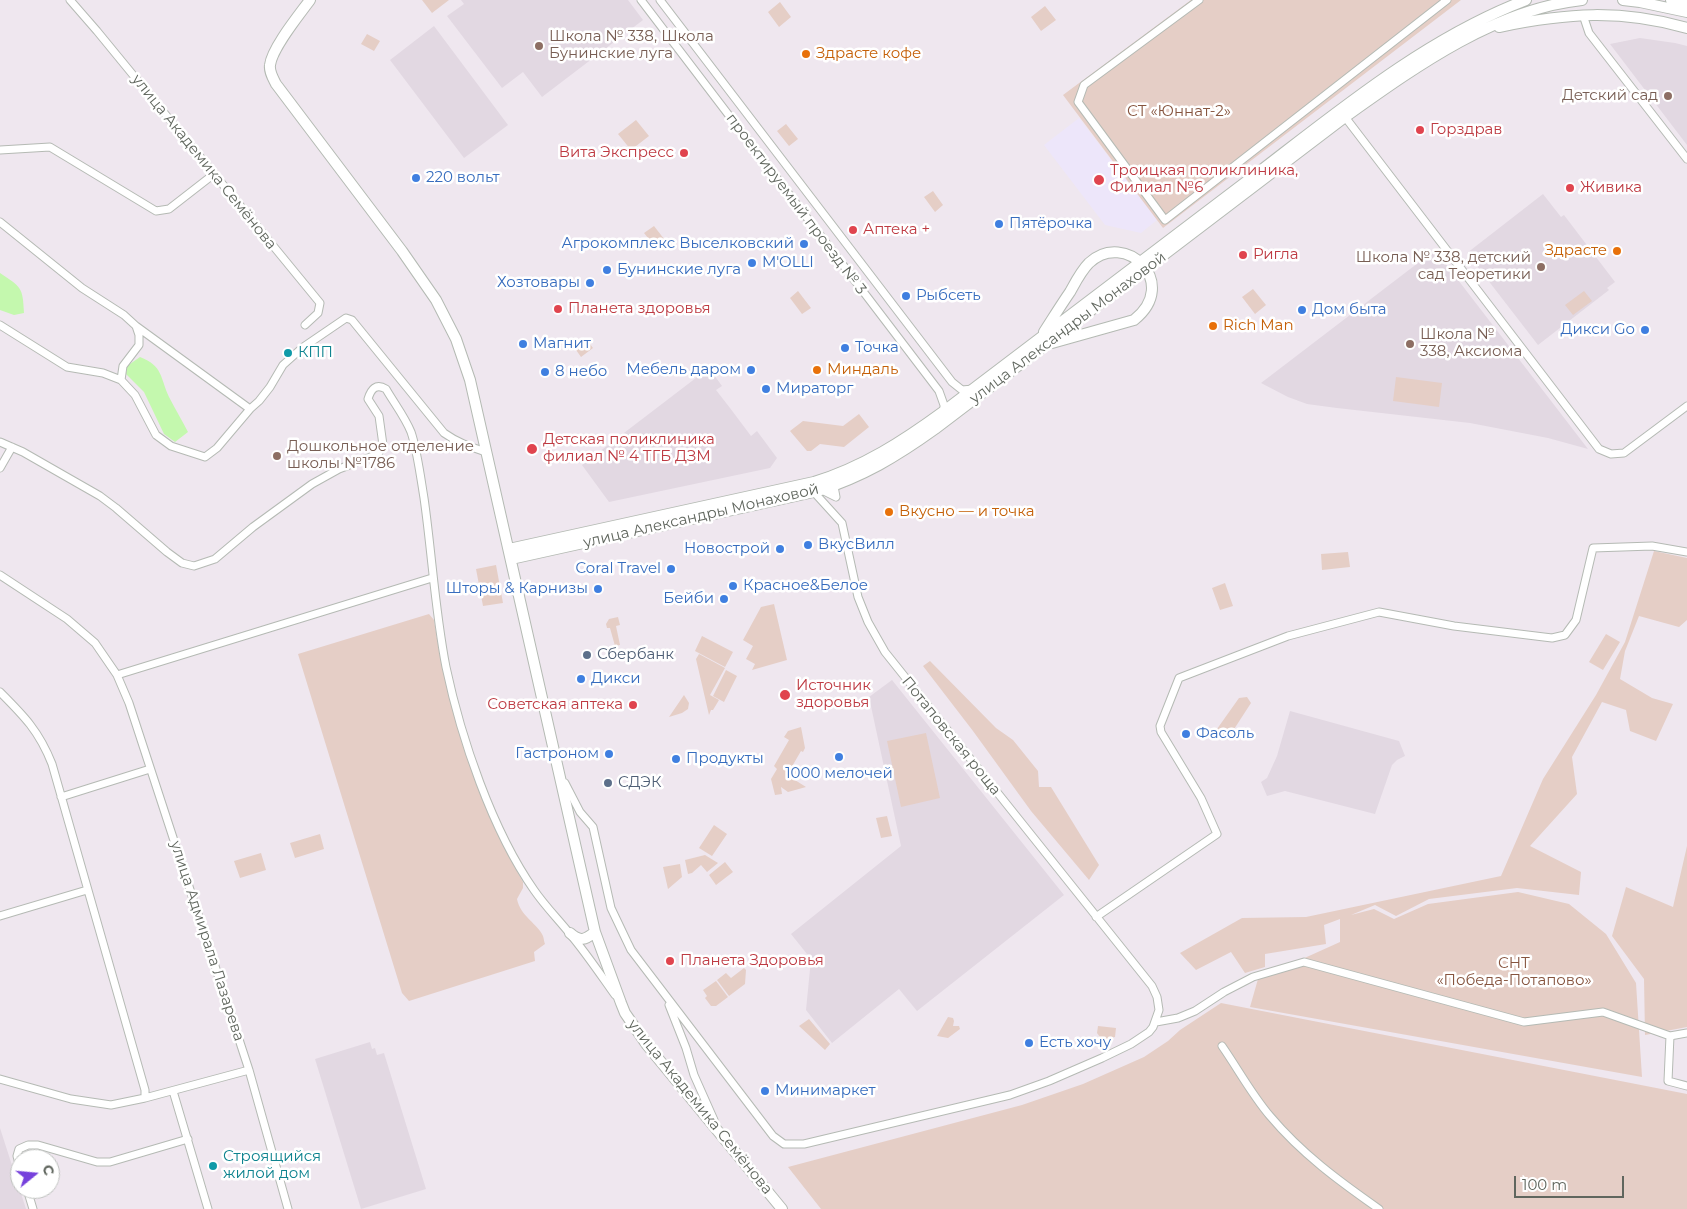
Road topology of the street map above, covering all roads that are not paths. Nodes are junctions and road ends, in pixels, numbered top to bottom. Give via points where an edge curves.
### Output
1 (70, 0) edge
2 (310, 0) edge
3 (641, 0) edge
4 (660, 0) edge
5 (1199, 0) edge
6 (1448, 0) edge
7 (1526, 0) edge
8 (1582, 0) edge
9 (1623, 0) edge
10 (1672, 0) edge
11 (1687, 4) edge
12 (1687, 12) edge
13 (1583, 15) junction
14 (1687, 28) edge
15 (1483, 30) junction
16 (1346, 117) junction
17 (0, 150) edge
18 (1687, 159) edge
19 (214, 174) junction
20 (0, 222) edge
21 (1143, 265) junction
22 (0, 325) edge
23 (305, 325) dead end
24 (136, 326) junction
25 (1044, 341) junction
26 (121, 380) junction
27 (974, 388) junction
28 (1687, 406) edge
29 (250, 409) junction
30 (944, 411) junction
31 (0, 442) edge
32 (12, 447) junction
33 (486, 452) junction
34 (0, 468) edge
35 (833, 481) junction
36 (1687, 552) edge
37 (510, 554) junction
38 (0, 576) edge
39 (432, 578) junction
40 (117, 675) junction
41 (0, 692) edge
42 (557, 764) junction
43 (150, 769) junction
44 (61, 797) junction
45 (87, 890) junction
46 (0, 916) edge
47 (1096, 917) junction
48 (595, 932) junction
49 (570, 933) junction
50 (666, 997) junction
51 (621, 1003) junction
52 (1156, 1022) junction
53 (1687, 1033) edge
54 (1670, 1036) junction
55 (699, 1041) junction
56 (1222, 1046) dead end
57 (686, 1048) junction
58 (249, 1070) junction
59 (0, 1079) edge
60 (1687, 1086) edge
61 (173, 1091) junction
62 (145, 1098) junction
63 (188, 1139) junction
64 (728, 1144) junction
65 (18, 1149) edge
66 (52, 1149) edge
67 (60, 1151) edge
68 (208, 1208) edge
69 (199, 1209) edge
70 (288, 1209) edge
71 (782, 1209) edge
72 (1379, 1209) edge

1 - 19 street, улица Академика Семёнова
2 - 33 main road, улица Академика Семёнова via 277,47 270,64 271,74 442,310 465,363
3 - 30 street, проектируемый проезд № 3 via 939,391
4 - 27 street, проектируемый проезд № 3 via 952,382 962,390
5 - 6 street via 1084,85 1078,102 1165,220
7 - 21 main road, улица Александры Монаховой via 1486,16 1400,67
8 - 15 main road, улица Александры Монаховой via 1539,8
9 - 12 main road
10 - 11 main road
13 - 14 main road via 1642,17
13 - 15 main road
13 - 18 street via 1589,33
15 - 16 main road, улица Александры Монаховой via 1406,74
16 - 21 main road, улица Александры Монаховой
16 - 28 street via 1596,446 1606,453 1624,453
17 - 19 street via 50,147 156,211 169,209
19 - 23 street, улица Академика Семёнова via 320,303 318,313
20 - 24 street via 82,288 124,314
21 - 25 main road, улица Александры Монаховой
21 - 25 main road via 1124,253 1113,252 1089,263
21 - 25 main road via 1152,285 1152,295 1143,313 1134,320
22 - 26 street via 67,367 103,373
24 - 26 street via 139,345 123,366
24 - 29 street
25 - 27 main road, улица Александры Монаховой
25 - 35 main road, улица Александры Монаховой via 906,450 867,472
26 - 29 street via 135,395 156,434 171,446 204,456 217,448
27 - 30 main road, улица Александры Монаховой
29 - 33 street via 283,365 302,348 348,318 444,433 455,441
30 - 35 main road, улица Александры Монаховой via 884,452
31 - 32 street
32 - 34 street
32 - 39 street, улица Академика Семёнова via 100,496 167,552 182,563 194,566 215,559 312,484 378,454 383,445 378,416 368,399 370,390 381,386 411,432
33 - 37 main road, улица Академика Семёнова
35 - 37 main road, улица Александры Монаховой via 779,490
35 - 47 street, Потаповская роща via 836,497 804,481 842,522 858,597 875,636 898,670
36 - 47 street via 1652,546 1593,548 1576,620 1565,635 1552,638 1484,630 1378,612 1288,636 1180,678 1160,726 1161,732 1201,798 1217,834
37 - 42 main road, улица Академика Семёнова
38 - 40 street, улица Адмирала Лазарева via 67,619 95,643
39 - 40 street
39 - 49 street, улица Академика Семёнова via 446,667 458,716 496,822 532,889
40 - 43 street, улица Адмирала Лазарева
41 - 44 street via 30,722 44,744
42 - 48 main road, улица Академика Семёнова
42 - 50 street via 575,803 593,827 615,920 635,958
43 - 44 street
43 - 58 street, улица Адмирала Лазарева
44 - 45 street
45 - 46 street
45 - 62 street
47 - 52 street, Потаповская роща via 1154,991 1159,1004
48 - 49 main road via 581,939
48 - 51 main road, улица Академика Семёнова
49 - 51 street, улица Академика Семёнова
50 - 55 street
50 - 57 street
51 - 64 main road, улица Академика Семёнова via 647,1045
52 - 54 street via 1178,1018 1253,977 1304,962 1524,1022 1603,1012
52 - 55 street via 1149,1032 1131,1044 1010,1095 799,1145 784,1144 773,1136
53 - 54 street
54 - 60 street via 1668,1081
55 - 57 street via 694,1038 688,1040
56 - 72 street via 1270,1115 1296,1144 1331,1175
57 - 64 street via 709,1112
58 - 61 street
58 - 70 street, улица Адмирала Лазарева
59 - 62 street via 70,1099 111,1106
61 - 62 street
61 - 63 street
63 - 67 street via 110,1162 97,1162
63 - 68 street
64 - 71 main road, улица Академика Семёнова
65 - 66 street via 38,1145
68 - 69 street

